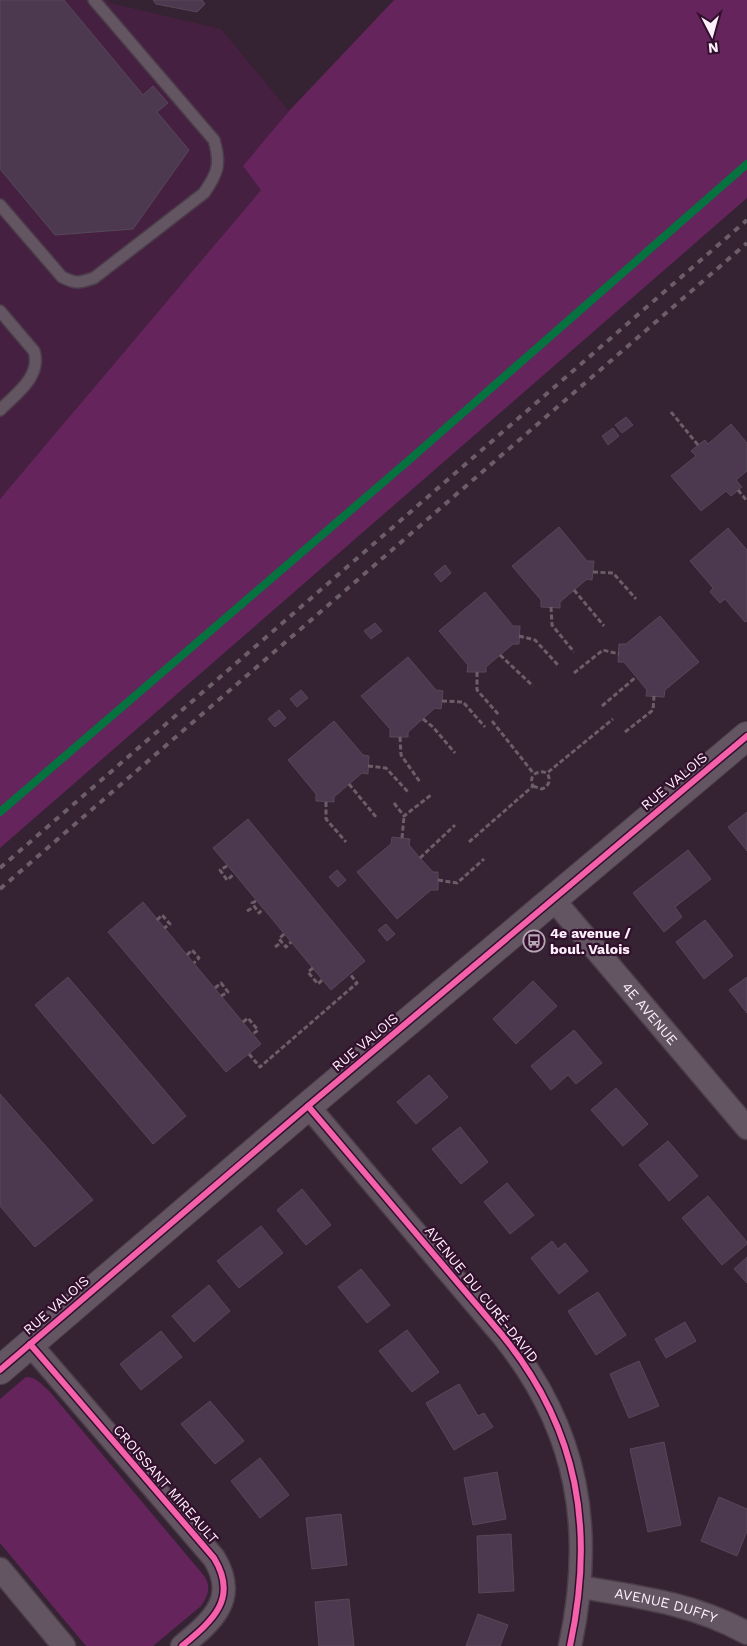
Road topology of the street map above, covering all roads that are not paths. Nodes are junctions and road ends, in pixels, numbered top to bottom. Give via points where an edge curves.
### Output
1 (94, 0) edge
2 (0, 205) edge
3 (0, 311) edge
4 (0, 410) edge
5 (747, 736) edge
6 (553, 899) junction
7 (308, 1106) junction
8 (747, 1128) edge
9 (30, 1344) junction
10 (0, 1370) edge
11 (0, 1569) edge
12 (580, 1587) junction
13 (747, 1633) edge
14 (64, 1646) edge
15 (182, 1646) edge
16 (570, 1646) edge

1 - 2 lane via 214,140 219,165 215,178 204,192 94,278 84,282 73,283 62,277
3 - 4 lane via 34,351 36,359 32,378
5 - 6 street, RUE VALOIS
6 - 7 street, RUE VALOIS
6 - 8 street, 4E AVENUE
7 - 9 street, RUE VALOIS
7 - 12 street, AVENUE DU CURÉ-DAVID via 529,1370 563,1440 576,1486 581,1530
9 - 10 street, RUE VALOIS
9 - 15 street, CROISSANT MIREAULT via 219,1567 225,1589 220,1607 209,1622
11 - 14 street
12 - 13 street, AVENUE DUFFY via 690,1608
12 - 16 street, AVENUE DU CURÉ-DAVID

